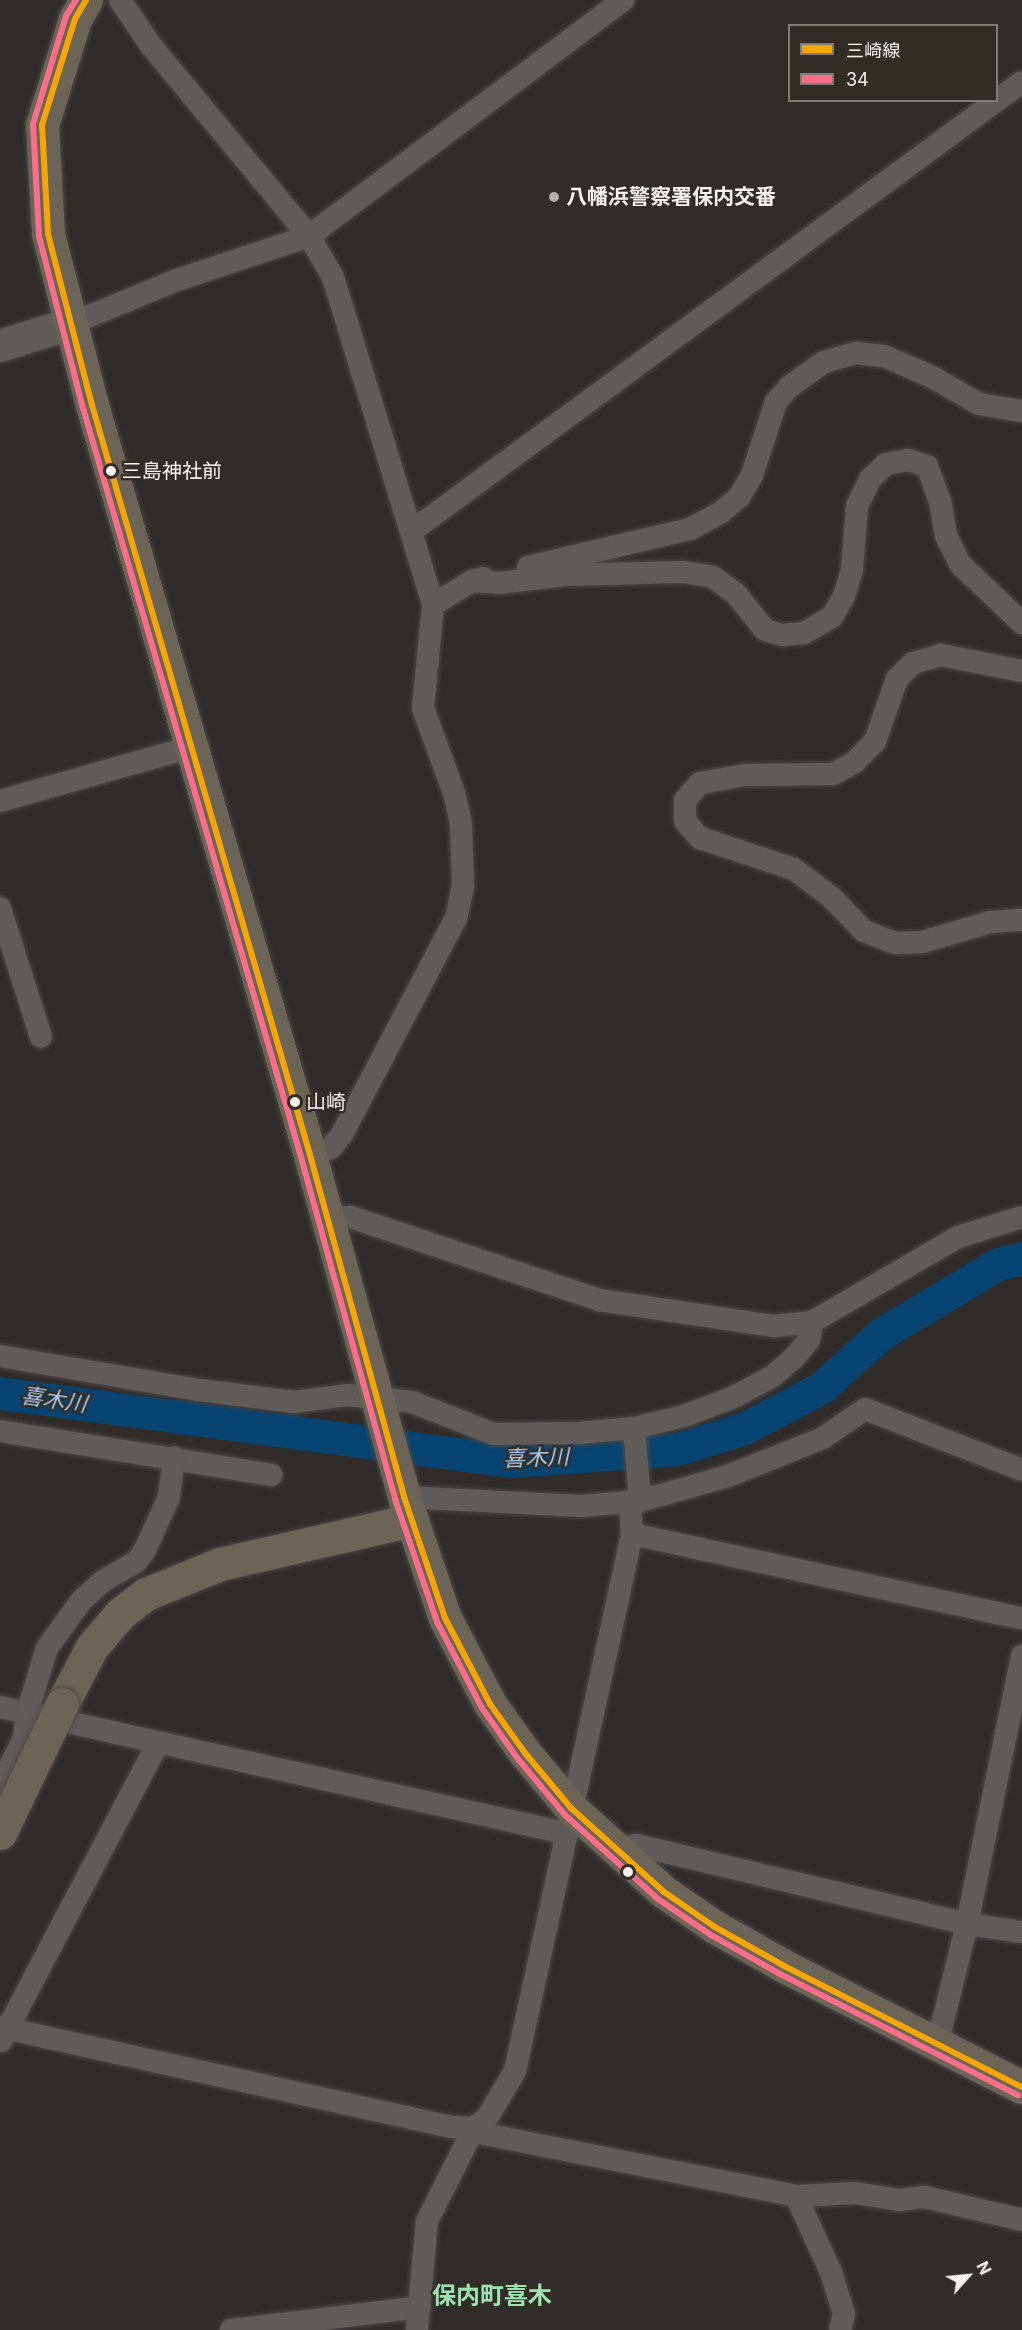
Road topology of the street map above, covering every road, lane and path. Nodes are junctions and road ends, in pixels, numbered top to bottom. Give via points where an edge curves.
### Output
1 (86, 0) edge
2 (120, 0) edge
3 (623, 0) edge
4 (1022, 82) edge
5 (998, 100) edge
6 (995, 102) edge
7 (309, 236) junction
8 (70, 324) junction
9 (0, 346) edge
10 (1022, 411) edge
11 (412, 531) junction
12 (472, 581) junction
13 (433, 605) junction
14 (1022, 623) edge
15 (1022, 671) edge
16 (191, 747) junction
17 (0, 801) edge
18 (0, 908) edge
19 (1022, 920) edge
20 (41, 1037) dead end
21 (310, 1155) junction
22 (1022, 1217) edge
23 (328, 1218) junction
24 (812, 1322) junction
25 (0, 1356) edge
26 (380, 1405) junction
27 (0, 1431) edge
28 (635, 1433) junction
29 (174, 1457) junction
30 (1022, 1470) edge
31 (271, 1475) dead end
32 (637, 1499) junction
33 (406, 1500) junction
34 (632, 1534) junction
35 (1022, 1618) edge
36 (1022, 1656) edge
37 (0, 1707) edge
38 (27, 1713) junction
39 (158, 1743) junction
40 (0, 1786) edge
41 (568, 1820) junction
42 (0, 1833) edge
43 (614, 1850) junction
44 (967, 1924) junction
45 (1022, 1932) edge
46 (2, 2032) edge
47 (937, 2044) junction
48 (1022, 2087) edge
49 (474, 2128) junction
50 (796, 2196) junction
51 (1022, 2220) edge
52 (420, 2307) junction
53 (231, 2330) edge
54 (417, 2330) edge
55 (840, 2330) edge

1 - 8 highway via 75,19 42,125 48,234
2 - 7 street via 152,47
3 - 7 street
4 - 5 street
6 - 11 street
7 - 8 street via 177,280
7 - 11 street via 333,277
8 - 9 main road
8 - 16 highway
10 - 12 street via 979,404 884,356 855,354 824,362 789,387 776,402 752,475 739,497 720,513 690,529
11 - 13 street
12 - 13 street
12 - 14 street via 693,573 713,577 736,594 765,630 782,635 804,633 832,617 844,596 852,570 857,506 870,479 886,464 908,460 927,466 940,501 946,536 960,564
13 - 21 street via 423,708 461,824 463,886 456,918 342,1134 330,1148
15 - 19 street via 1013,666 941,655 913,663 897,679 875,741 855,762 833,774 745,775 700,783 685,800 685,821 699,838 794,869 832,898 864,931 896,943 922,942 991,922
16 - 17 street
16 - 21 highway
18 - 20 street
21 - 23 highway
22 - 24 street via 958,1237
23 - 24 street via 350,1217 599,1300 774,1326
23 - 26 highway
24 - 28 street via 809,1340 773,1376 724,1401
25 - 26 street via 199,1390 294,1401 347,1395
26 - 28 street via 412,1402 494,1434
26 - 33 highway
27 - 29 street
28 - 32 street
29 - 31 street
29 - 38 street via 169,1497 145,1550 136,1562 103,1581 82,1600 47,1648
30 - 32 street via 865,1409 823,1438 728,1476
32 - 33 street via 581,1506
32 - 34 street
33 - 41 highway via 445,1618 490,1704
33 - 42 highway, bridge via 220,1564 146,1594 120,1614 92,1647
34 - 35 street
34 - 41 street
36 - 44 street
37 - 38 street
38 - 39 street
38 - 40 street via 24,1738
39 - 41 street
39 - 46 street
41 - 43 highway
41 - 49 street via 515,2071 487,2118
43 - 44 street via 636,1845
43 - 47 highway via 715,1927
44 - 45 street
44 - 47 street
46 - 49 street via 451,2127
47 - 48 highway
49 - 50 street via 484,2134
49 - 52 street via 427,2221
50 - 51 street via 855,2193 900,2200 925,2197
50 - 55 street via 831,2272 844,2314
52 - 53 street
52 - 54 street

